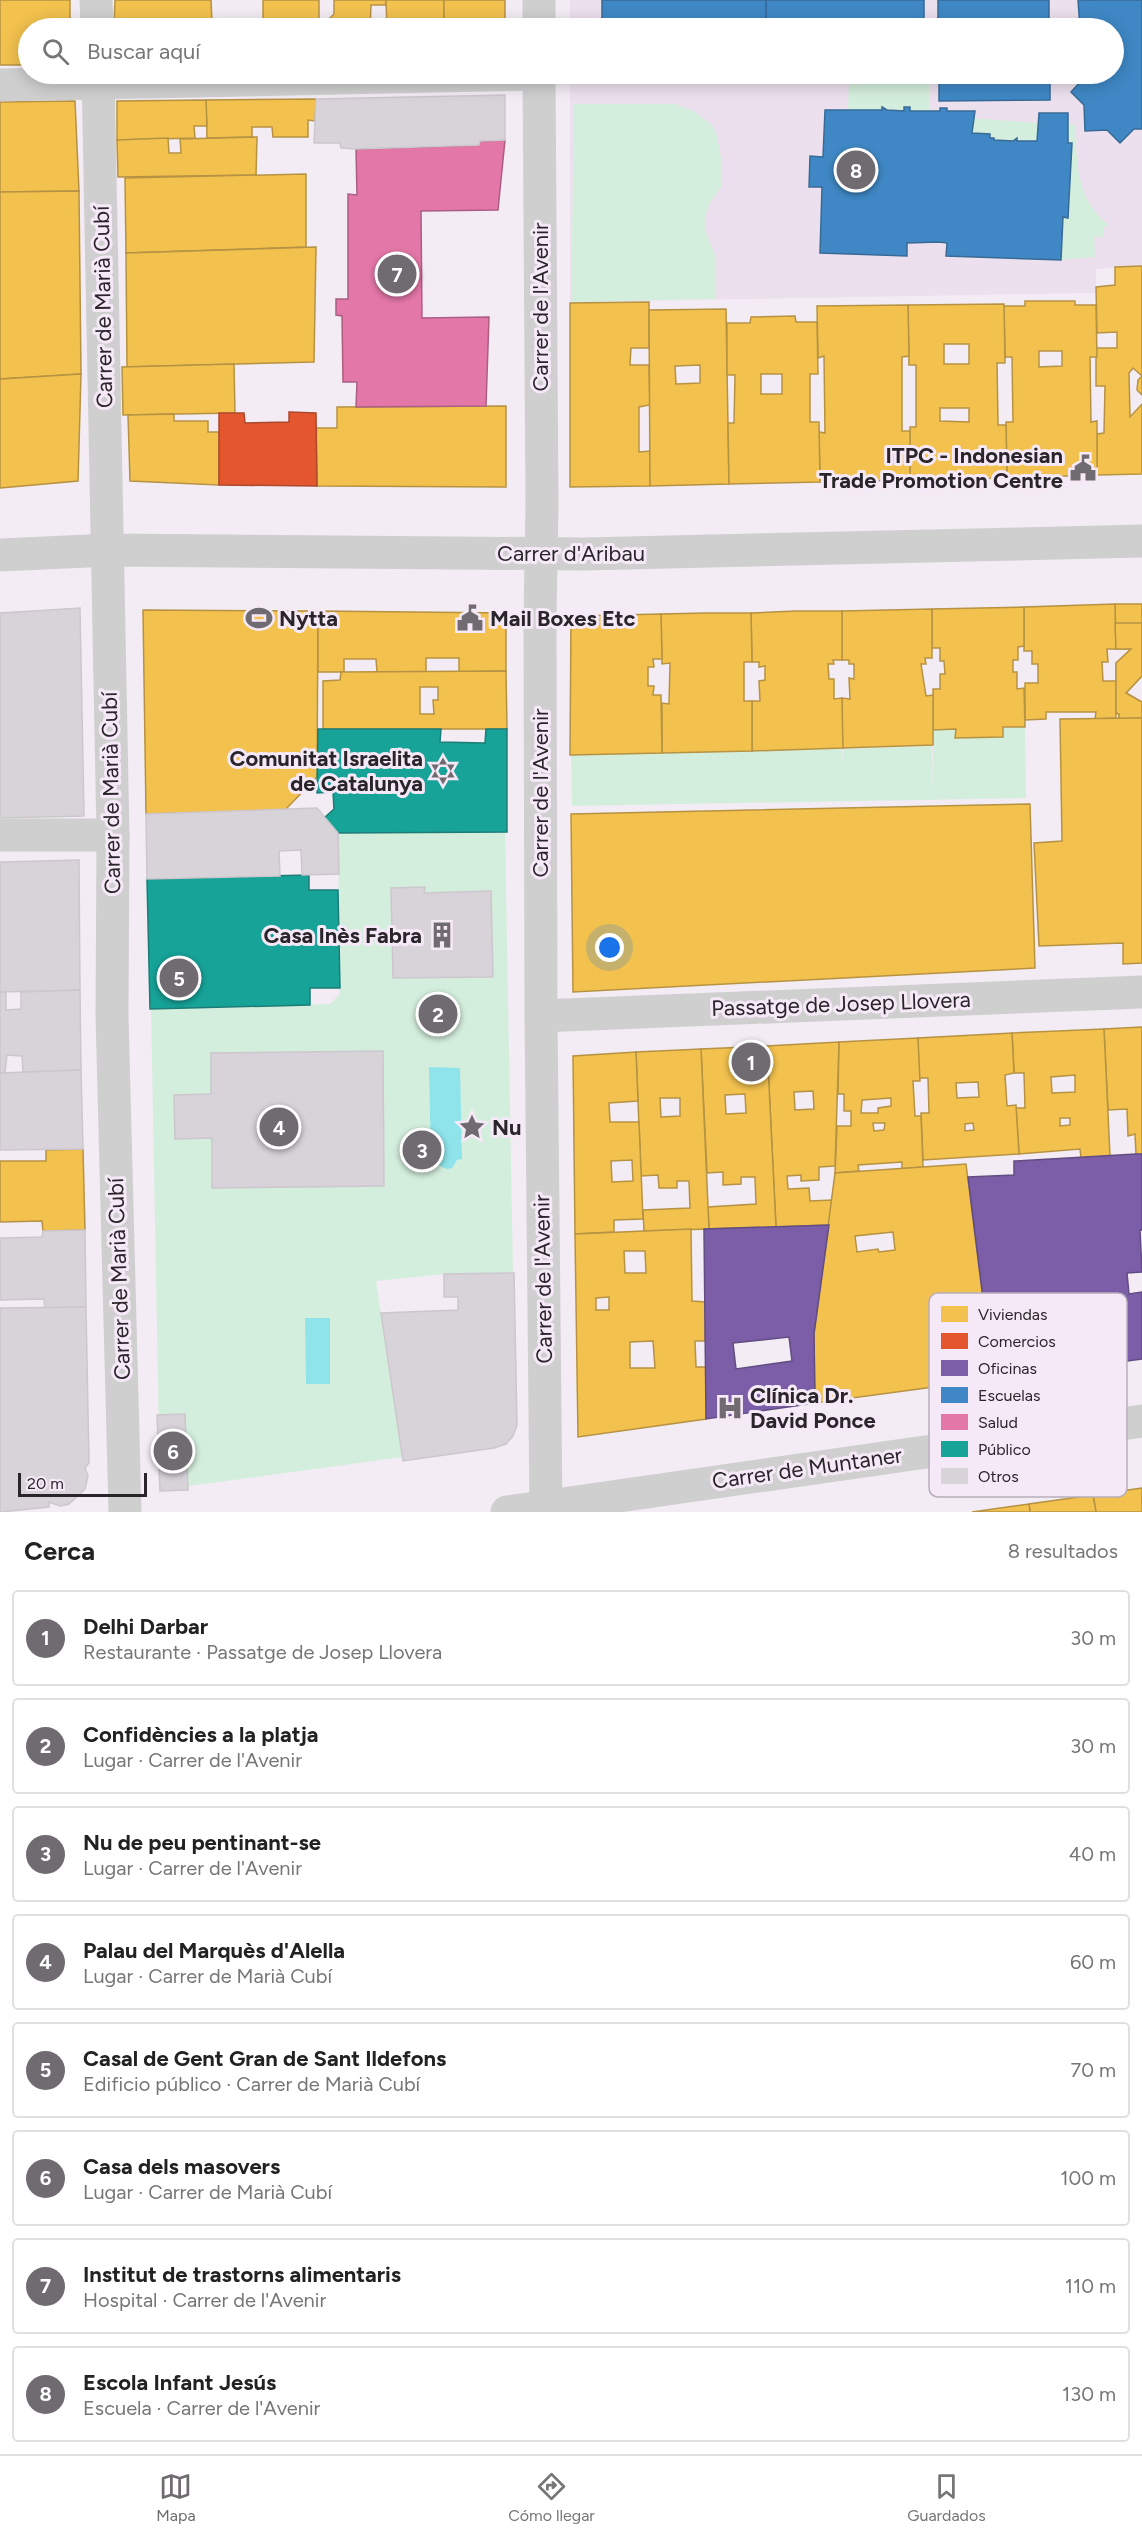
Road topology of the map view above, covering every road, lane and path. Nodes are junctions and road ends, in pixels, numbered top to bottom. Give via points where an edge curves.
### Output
1 (96, 0) edge
2 (539, 0) edge
3 (97, 18) edge
4 (539, 18) edge
5 (18, 84) edge
6 (98, 84) edge
7 (539, 84) edge
8 (0, 85) edge
9 (1142, 541) edge
10 (109, 550) junction
11 (0, 555) edge
12 (540, 555) junction
13 (0, 835) edge
14 (113, 835) junction
15 (1142, 992) edge
16 (541, 1016) junction
17 (1142, 1421) edge
18 (1127, 1423) edge
19 (929, 1452) edge
20 (546, 1509) edge
21 (125, 1512) edge
22 (507, 1512) edge

1 - 3 street
2 - 4 street
5 - 8 street
6 - 10 street, Carrer de Marià Cubí
7 - 12 street, Carrer de l'Avenir
9 - 12 street, Carrer d'Aribau
10 - 11 street, Carrer d'Aribau
10 - 12 street, Carrer d'Aribau
10 - 14 street, Carrer de Marià Cubí
12 - 16 street, Carrer de l'Avenir
13 - 14 street
14 - 21 street, Carrer de Marià Cubí via 112,1016
15 - 16 street, Passatge de Josep Llovera
16 - 20 street, Carrer de l'Avenir
17 - 18 street, Carrer de Muntaner
19 - 20 street, Carrer de Muntaner
20 - 22 street, Carrer de Muntaner

